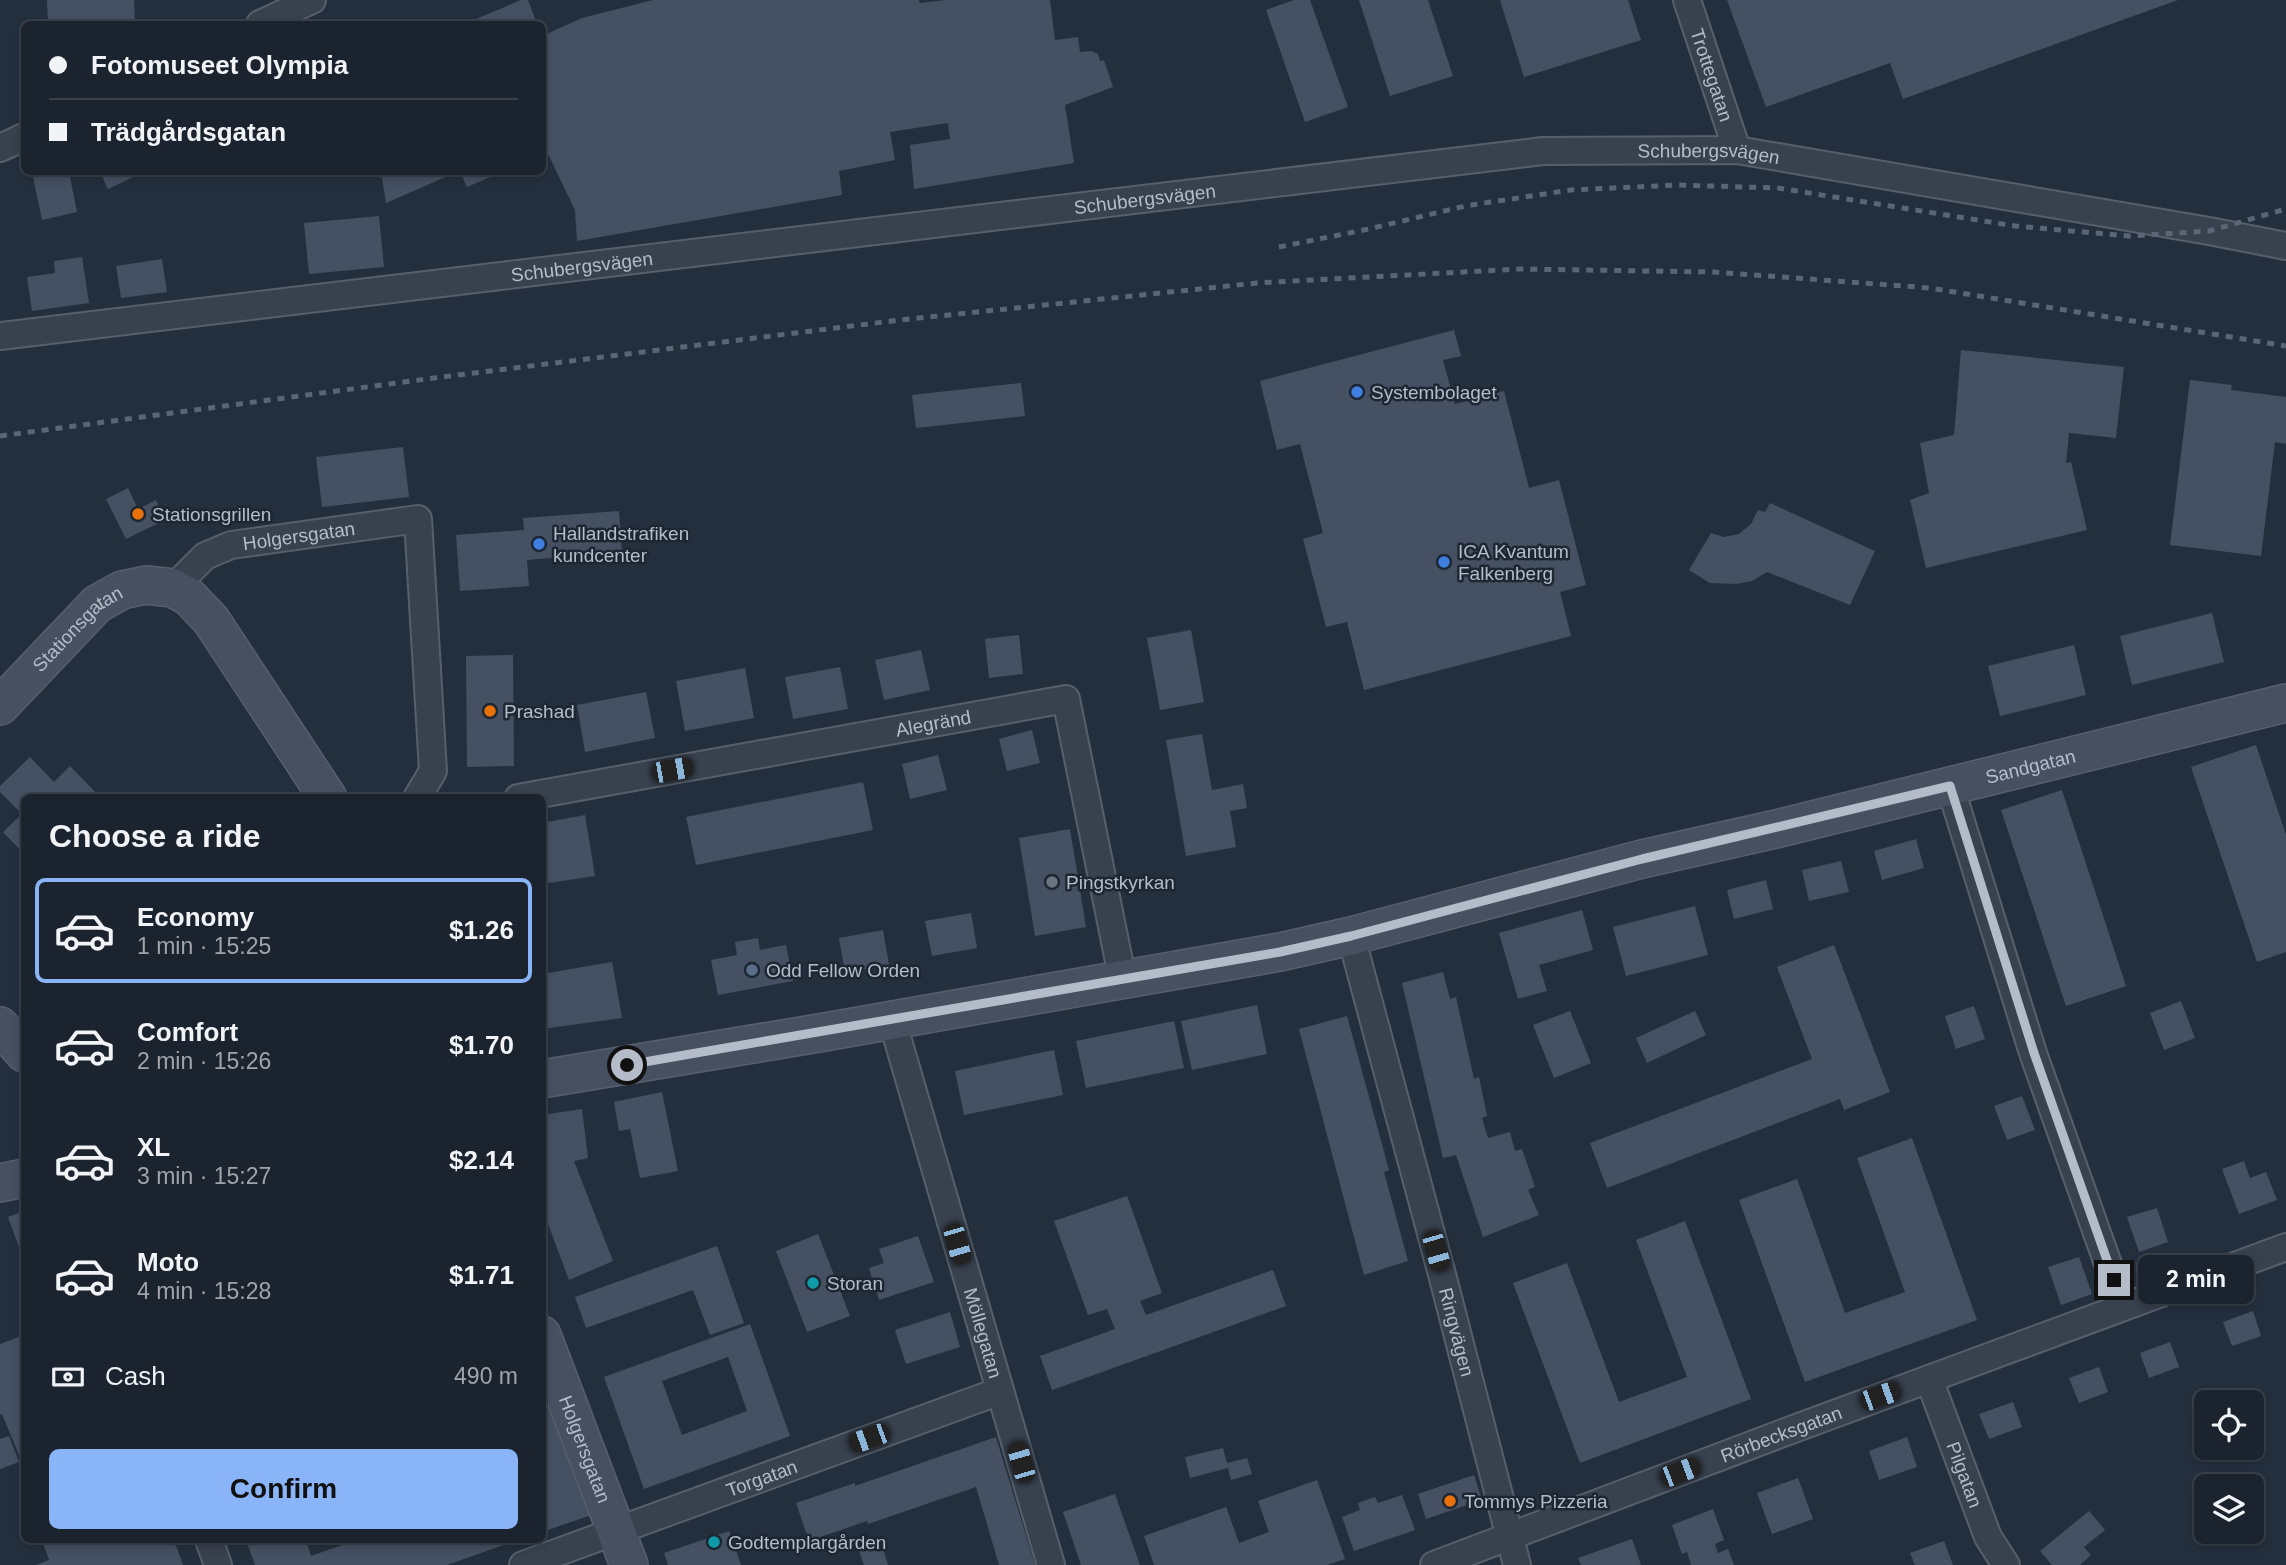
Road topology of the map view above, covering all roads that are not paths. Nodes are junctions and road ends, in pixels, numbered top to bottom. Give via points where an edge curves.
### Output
1 (312, 0) edge
2 (1686, 0) edge
3 (266, 21) edge
4 (21, 138) edge
5 (0, 148) edge
6 (1737, 150) junction
7 (2286, 246) edge
8 (0, 336) edge
9 (173, 588) junction
10 (2286, 703) edge
11 (0, 706) edge
12 (1950, 786) junction
13 (325, 794) edge
14 (419, 794) edge
15 (540, 794) edge
16 (1351, 936) junction
17 (1123, 981) junction
18 (892, 1020) junction
19 (0, 1026) edge
20 (21, 1050) edge
21 (546, 1078) edge
22 (21, 1178) edge
23 (0, 1182) edge
24 (2286, 1247) edge
25 (2123, 1306) junction
26 (546, 1346) edge
27 (1929, 1378) junction
28 (1000, 1391) junction
29 (616, 1530) junction
30 (1510, 1537) junction
31 (210, 1543) edge
32 (218, 1565) edge
33 (523, 1565) edge
34 (629, 1565) edge
35 (1051, 1565) edge
36 (1434, 1565) edge
37 (1517, 1565) edge
38 (2006, 1565) edge

1 - 3 street
2 - 6 street, Trottegatan
4 - 5 street
6 - 7 street, Schubergsvägen
6 - 8 street, Schubergsvägen via 1530,153
9 - 11 main road, Stationsgatan via 146,585 122,590 97,604
9 - 13 main road via 211,620
9 - 14 street, Holgersgatan via 205,556 232,545 418,519 433,771
10 - 12 main road, Sandgatan
12 - 16 main road, Sandgatan via 1609,867
12 - 25 street via 2034,1053
15 - 17 street, Alegränd via 1066,699
16 - 17 main road, Sandgatan
16 - 30 street, Ringvägen
17 - 18 main road, Sandgatan
18 - 21 main road, Sandgatan
18 - 28 street, Möllegatan
19 - 20 main road
22 - 23 main road
24 - 25 street, Rörbecksgatan
25 - 27 street, Rörbecksgatan
26 - 29 main road, Holgersgatan
27 - 30 street, Rörbecksgatan
27 - 38 street, Pilgatan via 1988,1536
28 - 29 street, Torgatan
28 - 35 street, Möllegatan
29 - 33 street, Torgatan
29 - 34 main road, Holgersgatan
30 - 36 street, Rörbecksgatan
30 - 37 street, Ringvägen
31 - 32 street

